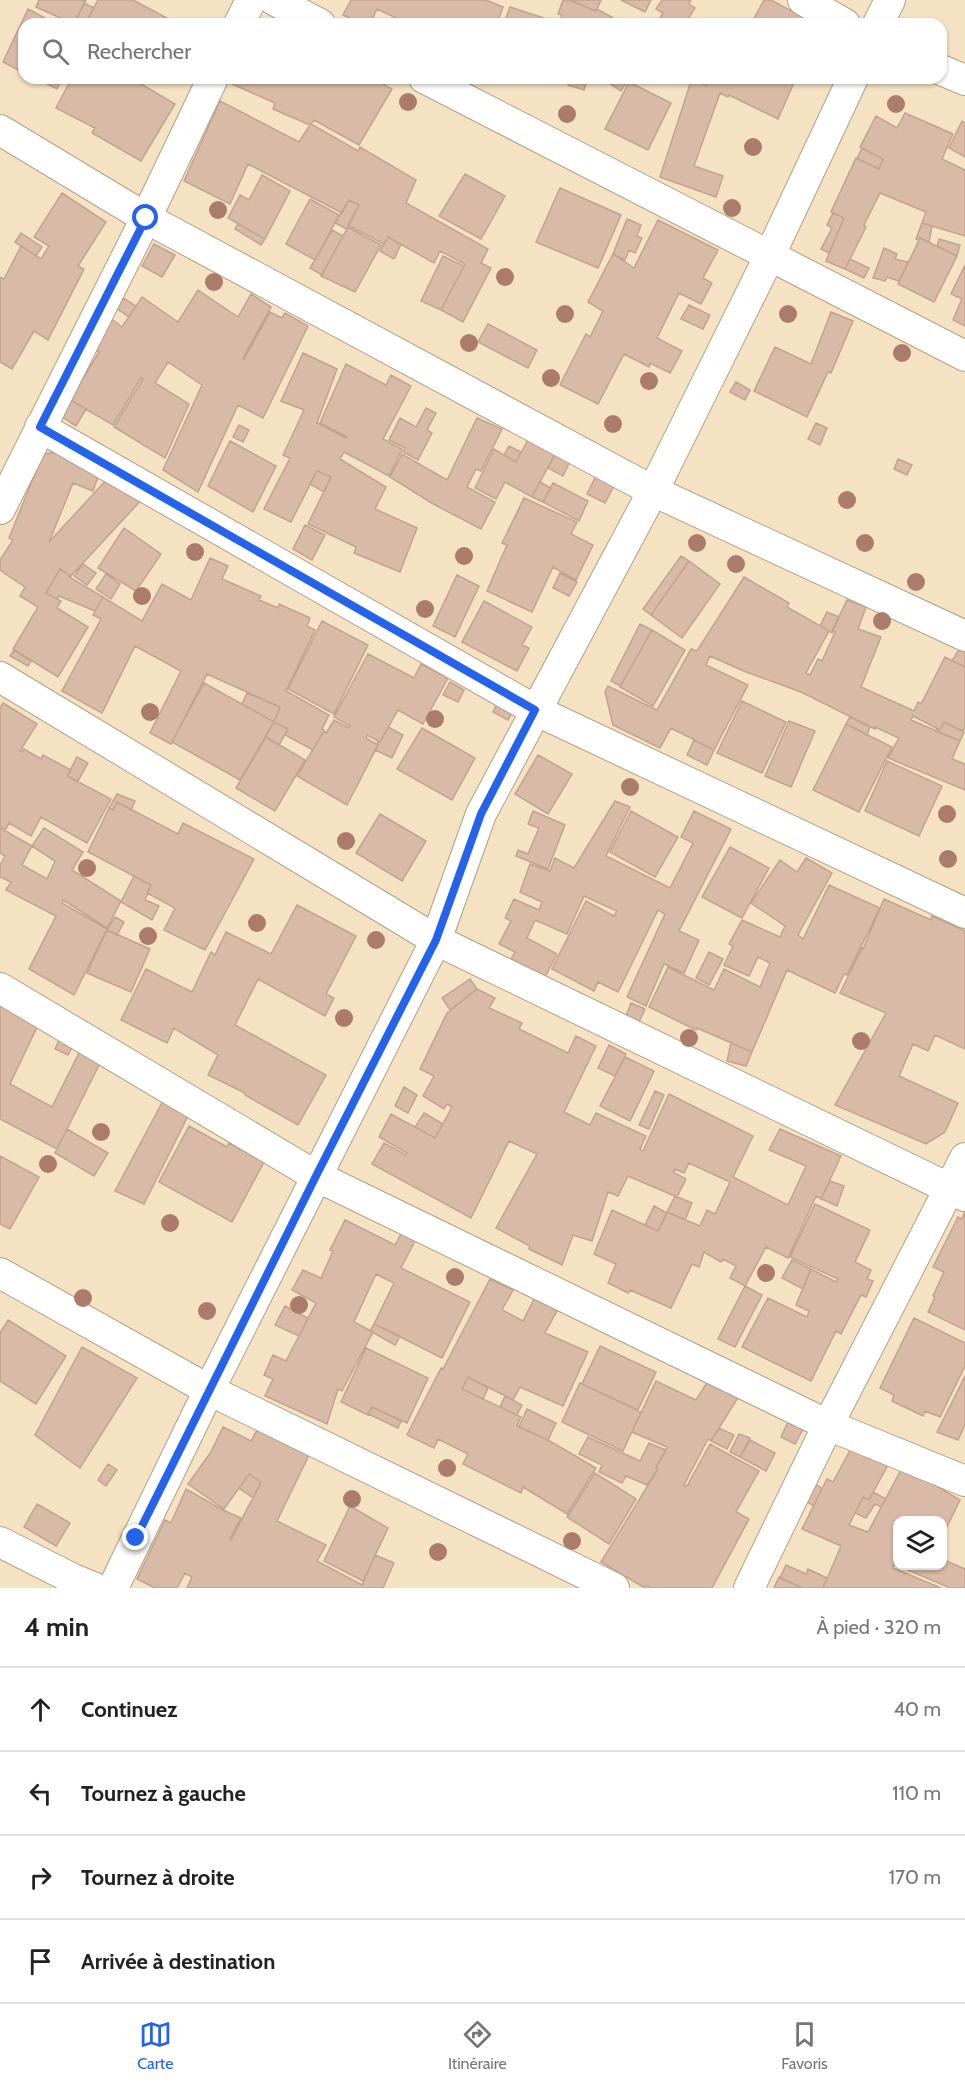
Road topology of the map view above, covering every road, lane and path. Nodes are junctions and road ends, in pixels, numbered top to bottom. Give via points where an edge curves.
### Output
1 (251, 0) edge
2 (274, 0) edge
3 (803, 0) edge
4 (890, 0) edge
5 (242, 18) edge
6 (308, 18) edge
7 (834, 18) edge
8 (881, 18) edge
9 (947, 72) edge
10 (965, 80) edge
11 (210, 84) edge
12 (436, 84) edge
13 (850, 84) edge
14 (0, 130) edge
15 (146, 218) junction
16 (769, 257) junction
17 (965, 356) edge
18 (40, 427) junction
19 (653, 491) junction
20 (0, 508) edge
21 (965, 636) edge
22 (0, 677) edge
23 (535, 710) junction
24 (965, 913) edge
25 (436, 940) junction
26 (0, 988) edge
27 (965, 1158) edge
28 (316, 1176) junction
29 (957, 1192) edge
30 (0, 1273) edge
31 (209, 1390) junction
32 (828, 1425) junction
33 (965, 1480) edge
34 (0, 1542) edge
35 (95, 1588) edge
36 (113, 1588) edge
37 (614, 1588) edge
38 (748, 1588) edge

1 - 5 street
2 - 6 street
3 - 7 street
4 - 8 street
9 - 10 street
11 - 15 street
12 - 16 street
13 - 16 street
14 - 15 street
15 - 18 street
15 - 19 street
16 - 17 street
16 - 19 street
18 - 20 street
18 - 23 street
19 - 21 street
19 - 23 street
22 - 25 street
23 - 24 street
23 - 25 street via 481,814
25 - 28 street
25 - 29 street
26 - 28 street
27 - 29 street
28 - 31 street
28 - 32 street
29 - 32 street
30 - 31 street
31 - 36 street
31 - 37 street
32 - 33 street
32 - 38 street
34 - 35 street

